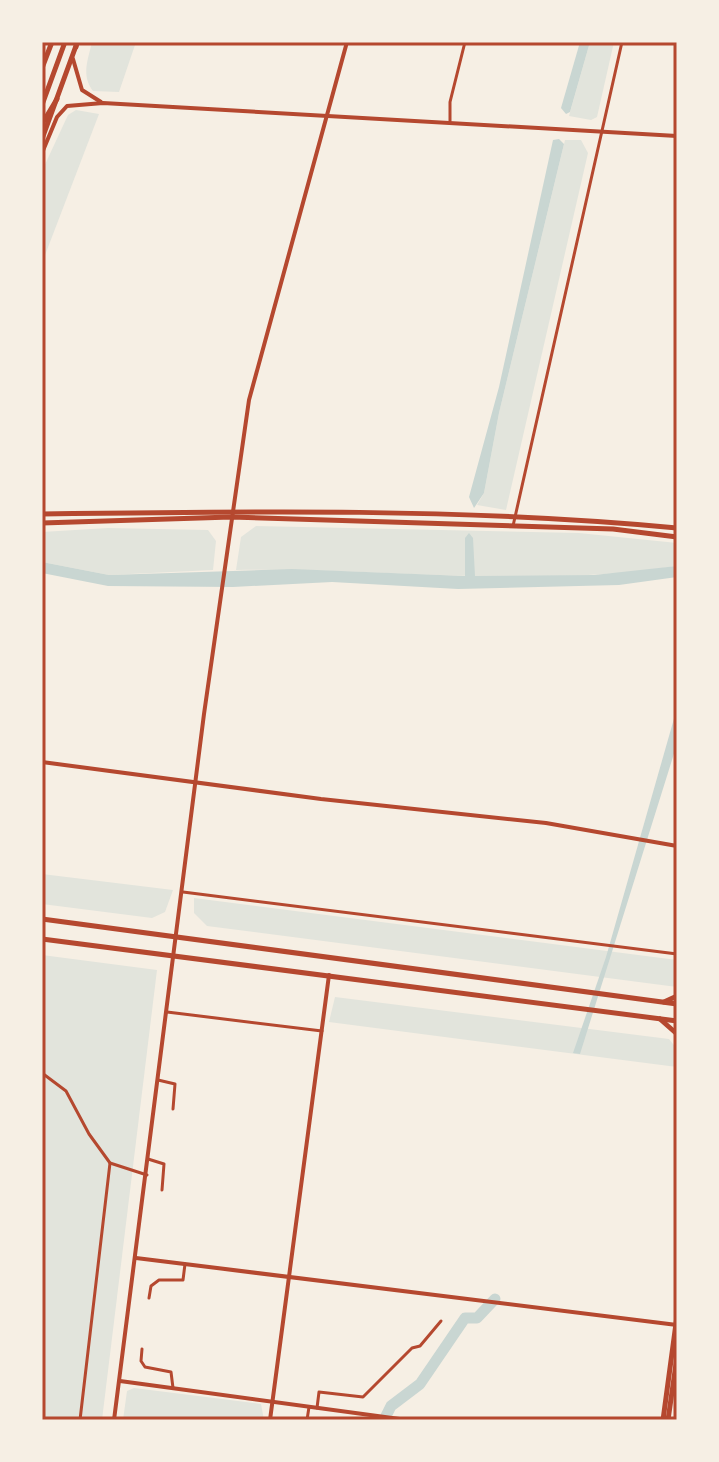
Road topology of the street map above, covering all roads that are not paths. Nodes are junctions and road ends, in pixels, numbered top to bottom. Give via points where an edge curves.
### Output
1 (52, 42) edge
2 (65, 42) edge
3 (347, 42) edge
4 (465, 42) edge
5 (622, 42) edge
6 (77, 44) edge
7 (73, 56) junction
8 (42, 68) edge
9 (57, 99) junction
10 (103, 103) junction
11 (42, 105) edge
12 (325, 115) junction
13 (450, 121) junction
14 (42, 124) edge
15 (600, 130) junction
16 (677, 136) edge
17 (42, 139) edge
18 (42, 153) edge
19 (232, 513) junction
20 (42, 514) edge
21 (514, 518) junction
22 (42, 523) edge
23 (513, 527) junction
24 (677, 528) edge
25 (677, 537) edge
26 (42, 762) edge
27 (197, 781) junction
28 (677, 846) edge
29 (183, 892) junction
30 (42, 919) edge
31 (178, 938) junction
32 (42, 939) edge
33 (677, 954) edge
34 (175, 956) junction
35 (329, 975) junction
36 (677, 996) edge
37 (664, 1002) junction
38 (677, 1004) edge
39 (167, 1012) junction
40 (660, 1019) junction
41 (677, 1021) edge
42 (322, 1031) junction
43 (677, 1034) edge
44 (42, 1073) edge
45 (158, 1080) junction
46 (173, 1109) dead end
47 (148, 1159) junction
48 (110, 1163) junction
49 (147, 1175) junction
50 (162, 1190) dead end
51 (136, 1258) junction
52 (185, 1264) junction
53 (289, 1277) junction
54 (149, 1298) dead end
55 (677, 1316) edge
56 (441, 1321) dead end
57 (676, 1325) edge
58 (142, 1349) dead end
59 (677, 1357) edge
60 (119, 1381) junction
61 (173, 1388) junction
62 (273, 1401) junction
63 (309, 1407) junction
64 (317, 1408) junction
65 (80, 1420) edge
66 (114, 1420) edge
67 (270, 1420) edge
68 (307, 1420) edge
69 (407, 1420) edge
70 (666, 1420) edge

1 - 8 main road
2 - 11 main road
3 - 12 street
4 - 13 street
5 - 15 street
6 - 7 main road
7 - 9 main road
7 - 10 street via 82,90
9 - 14 main road
9 - 17 main road
10 - 12 street
10 - 18 street via 67,106
12 - 13 street
12 - 19 street via 249,400
13 - 15 street
15 - 16 street
15 - 21 street
19 - 20 main road
19 - 21 main road
19 - 22 main road
19 - 23 main road
19 - 27 street
21 - 23 street
21 - 24 main road
23 - 25 main road via 613,529
26 - 27 street
27 - 28 street via 546,823
27 - 29 street
29 - 31 street
29 - 33 street
30 - 31 main road
31 - 34 street
31 - 37 main road
32 - 34 main road
34 - 35 main road
34 - 39 street
35 - 40 main road
35 - 42 street
36 - 37 main road
37 - 38 main road
39 - 42 street
39 - 45 street
40 - 41 main road
40 - 43 main road
42 - 53 street
44 - 48 street via 66,1091
45 - 46 street via 175,1084
45 - 47 street
47 - 49 street
47 - 50 street via 164,1164
48 - 49 street
48 - 65 street
49 - 51 street
51 - 52 street
51 - 60 street
52 - 53 street
52 - 54 street via 183,1280 155,1282
53 - 57 street
53 - 62 street
55 - 57 main road
56 - 64 street via 363,1397 319,1392
57 - 70 main road
58 - 61 street via 145,1367 171,1372
59 - 70 main road
60 - 61 street
60 - 66 street
61 - 62 street
62 - 63 street
62 - 67 street
63 - 64 street
63 - 68 street
64 - 69 street

